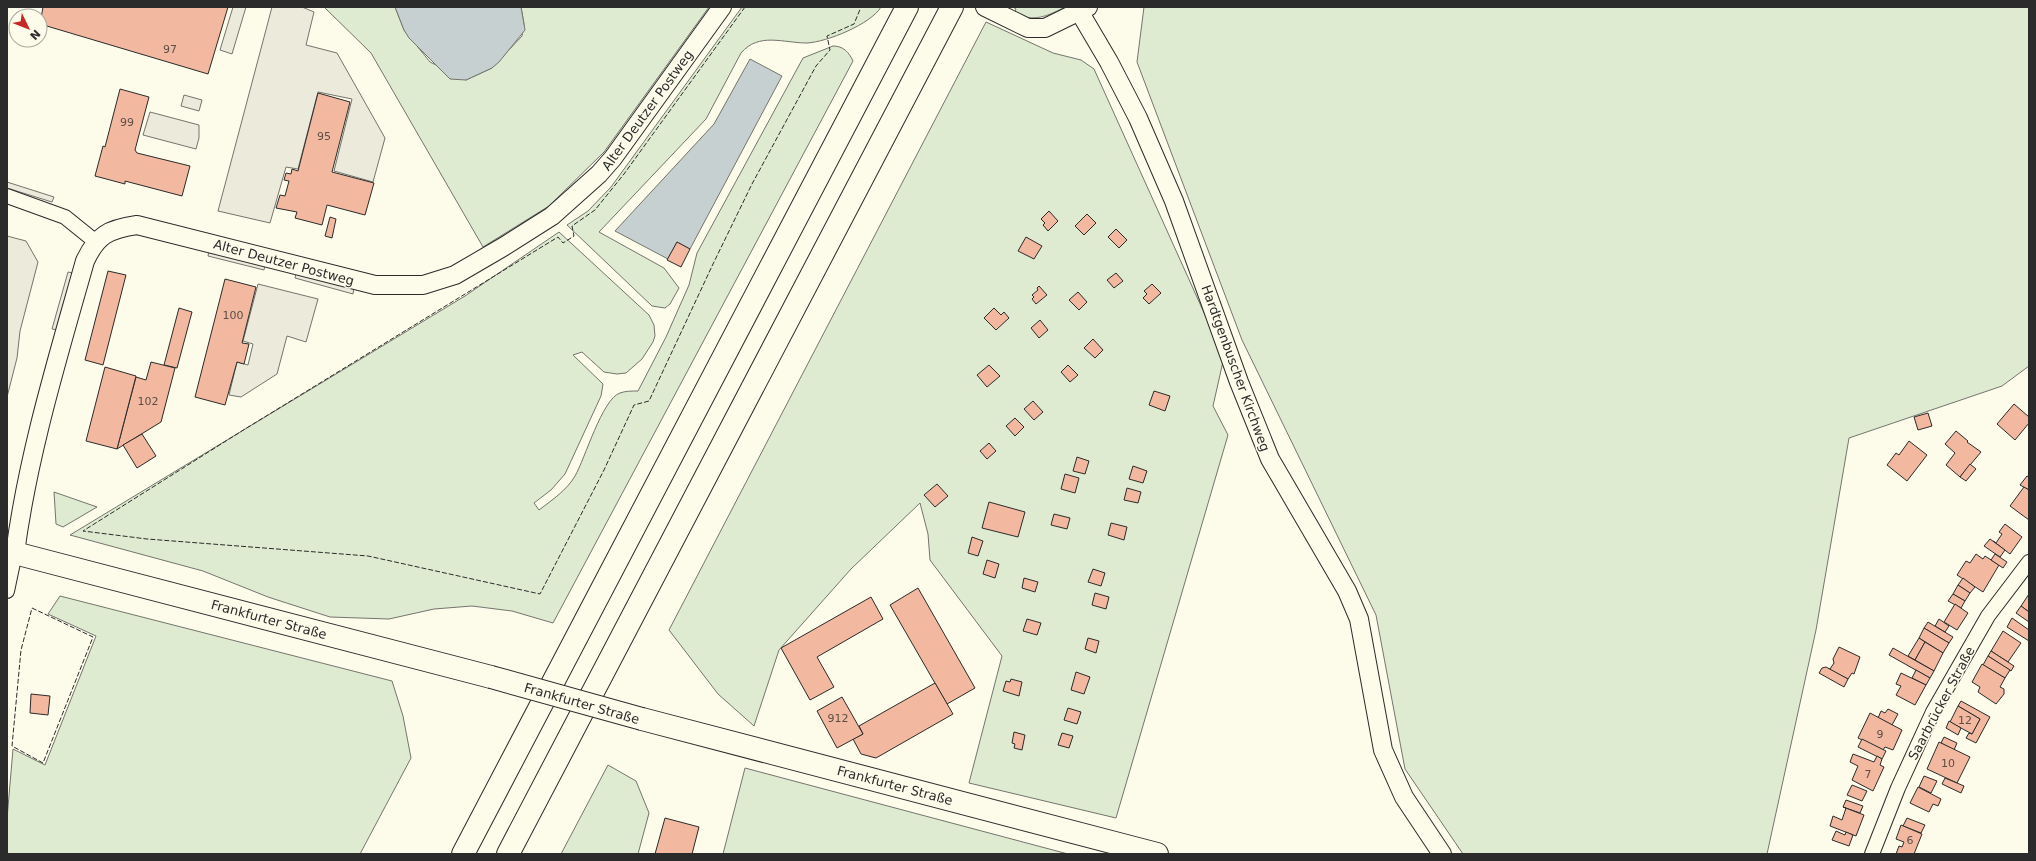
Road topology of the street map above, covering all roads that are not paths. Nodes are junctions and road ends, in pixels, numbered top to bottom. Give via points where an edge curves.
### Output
1 (722, 7) edge
2 (906, 7) edge
3 (952, 7) edge
4 (985, 7) edge
5 (1084, 9) edge
6 (7, 196) edge
7 (96, 242) junction
8 (11, 552) edge
9 (2029, 562) edge
10 (7, 591) edge
11 (464, 852) edge
12 (508, 854) edge
13 (1157, 854) edge
14 (1442, 854) edge
15 (1872, 854) edge

1 - 7 street, Alter Deutzer Postweg via 599,174 552,216 455,275 423,285 375,285 137,224 116,228
2 - 11 main road
3 - 12 main road
4 - 5 street via 1028,28 1045,28
5 - 14 street, Hardtgenbuscher Kirchweg via 1138,118 1171,194 1238,382 1270,459 1347,591 1359,619 1383,750 1404,797
6 - 7 street via 65,217
7 - 8 street, Alter Deutzer Postweg via 85,261 51,383
8 - 10 street, Alter Deutzer Postweg
8 - 13 main road, Frankfurter Straße, bridge
9 - 15 street, Saarbrücker Straße via 1988,616 1933,712 1898,788

